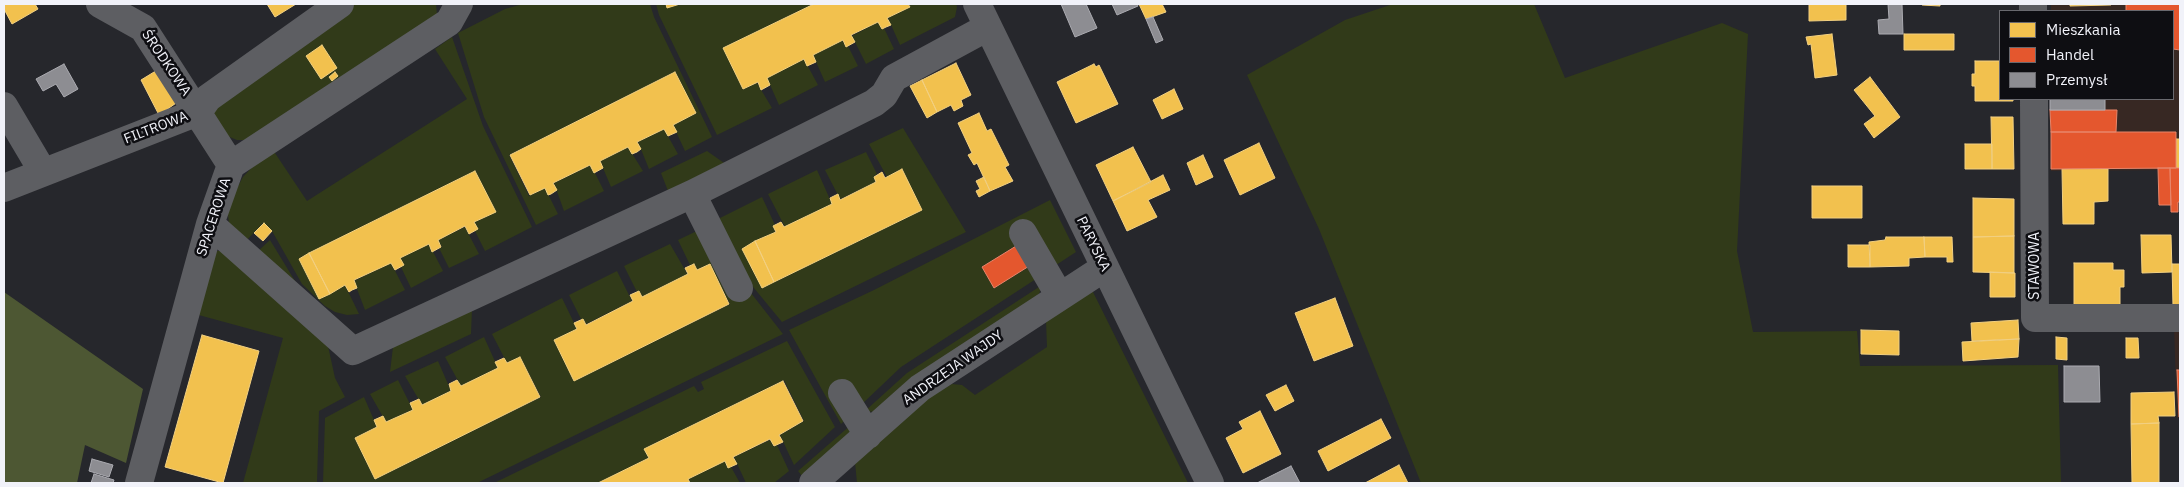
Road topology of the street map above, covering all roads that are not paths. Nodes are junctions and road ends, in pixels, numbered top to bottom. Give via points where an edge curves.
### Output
1 (100, 4) edge
2 (340, 4) edge
3 (459, 4) edge
4 (982, 15) edge
5 (2034, 100) edge
6 (4, 106) edge
7 (198, 112) junction
8 (231, 165) junction
9 (43, 172) junction
10 (4, 188) edge
11 (692, 194) junction
12 (210, 224) junction
13 (1023, 233) dead end
14 (1104, 268) junction
15 (739, 288) dead end
16 (1059, 295) junction
17 (2180, 318) edge
18 (842, 393) dead end
19 (868, 434) junction
20 (139, 483) edge
21 (813, 483) edge
22 (1210, 483) edge

1 - 7 street, ŚRODKOWA via 143,28
2 - 7 street, FILTROWA via 208,98
3 - 8 street, SPACEROWA via 450,22
4 - 11 street via 894,78 874,104
4 - 14 street, PARYSKA
5 - 17 street, STAWOWA via 2036,318
6 - 9 street
7 - 8 street, ŚRODKOWA
7 - 9 street, FILTROWA
8 - 12 street, SPACEROWA
9 - 10 street, FILTROWA
11 - 12 street via 353,351
11 - 15 street
12 - 20 street, SPACEROWA
13 - 16 street
14 - 16 street, ANDRZEJA WAJDY
14 - 22 street, PARYSKA
16 - 19 street, ANDRZEJA WAJDY via 920,388
18 - 19 street
19 - 21 street, ANDRZEJA WAJDY

